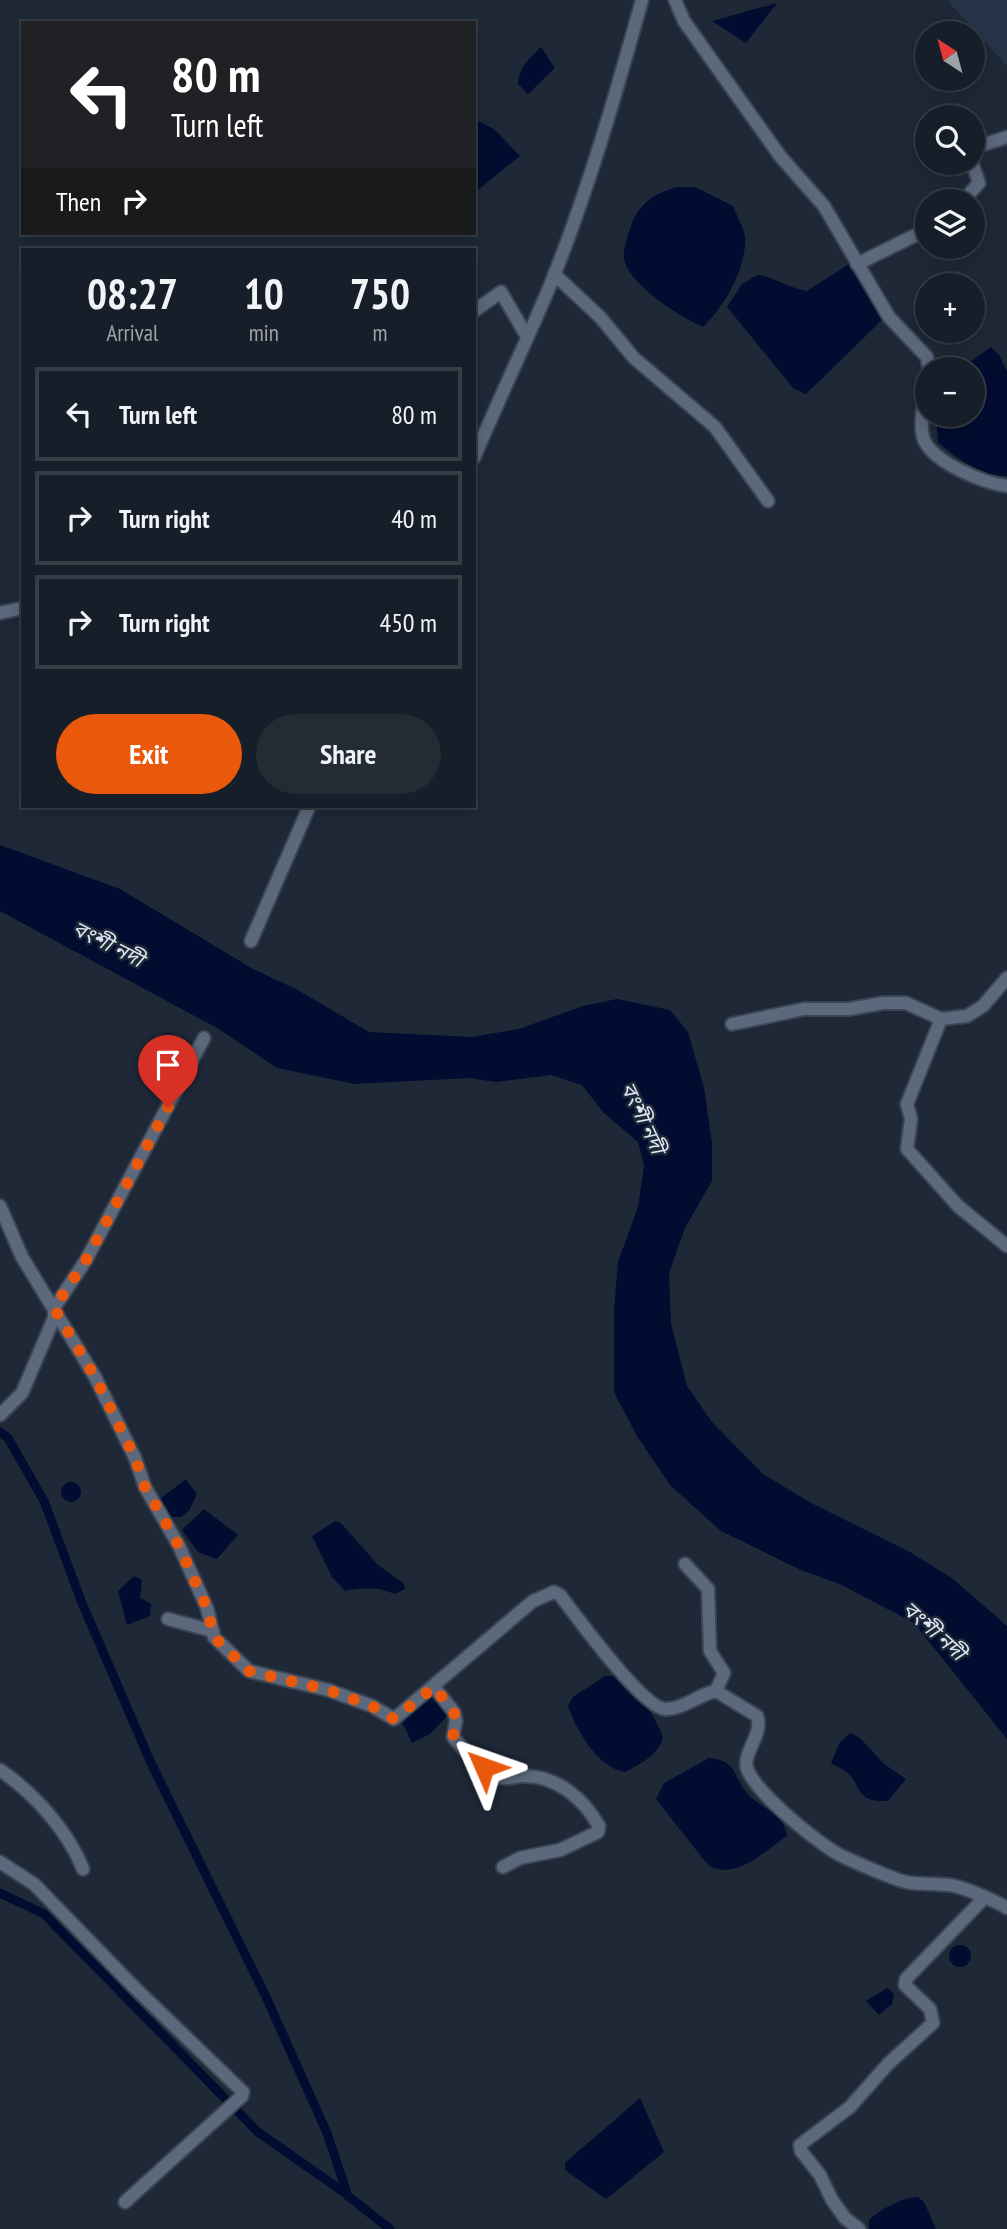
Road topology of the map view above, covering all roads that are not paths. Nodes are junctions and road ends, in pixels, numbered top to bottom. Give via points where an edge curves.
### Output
1 (642, 0) edge
2 (675, 0) edge
3 (1007, 137) edge
4 (985, 144) edge
5 (915, 236) edge
6 (858, 264) junction
7 (554, 274) junction
8 (476, 310) edge
9 (526, 335) junction
10 (927, 357) edge
11 (922, 427) edge
12 (476, 453) edge
13 (1007, 486) edge
14 (768, 501) dead end
15 (21, 608) edge
16 (0, 613) edge
17 (309, 808) edge
18 (251, 941) dead end
19 (1007, 978) edge
20 (941, 1019) junction
21 (732, 1024) dead end
22 (204, 1038) dead end
23 (0, 1206) edge
24 (1007, 1246) edge
25 (54, 1308) junction
26 (0, 1415) edge
27 (685, 1564) dead end
28 (168, 1619) dead end
29 (213, 1631) junction
30 (434, 1687) junction
31 (716, 1691) junction
32 (0, 1770) edge
33 (0, 1862) edge
34 (503, 1867) dead end
35 (83, 1869) dead end
36 (985, 1898) junction
37 (1007, 1908) edge
38 (125, 2202) dead end
39 (859, 2229) edge

1 - 7 street
2 - 6 street via 684,21 780,156 824,206
3 - 4 street
5 - 6 street
6 - 10 street via 889,317
7 - 9 street
7 - 14 street via 600,317 634,358 715,427
8 - 9 street via 501,292
9 - 12 street
11 - 13 street via 929,449 959,470
15 - 16 street
17 - 18 street
19 - 20 street via 967,1016
20 - 21 street via 906,1003 883,1003 804,1009
20 - 24 street via 907,1104 911,1119 907,1149 958,1206
22 - 25 street via 86,1260
23 - 25 street via 22,1257
25 - 26 street via 54,1318 22,1393
25 - 29 street via 95,1377 145,1487 179,1546
27 - 31 street via 708,1590 710,1651 724,1673
28 - 29 street
29 - 30 street via 249,1671 328,1690 394,1719
30 - 31 street via 533,1601 554,1592 655,1707 670,1709
30 - 34 street via 451,1705 456,1721 453,1737 468,1754 499,1777 525,1776 558,1783 578,1798 599,1826 598,1832 560,1850 520,1858
31 - 36 street via 757,1716 757,1738 746,1764 757,1786 832,1851 905,1882 962,1887
32 - 35 street via 26,1787 78,1855
33 - 38 street via 34,1884 243,2092
36 - 37 street
36 - 39 street via 906,1979 905,1985 930,2009 933,2023 850,2107 800,2145 832,2200

